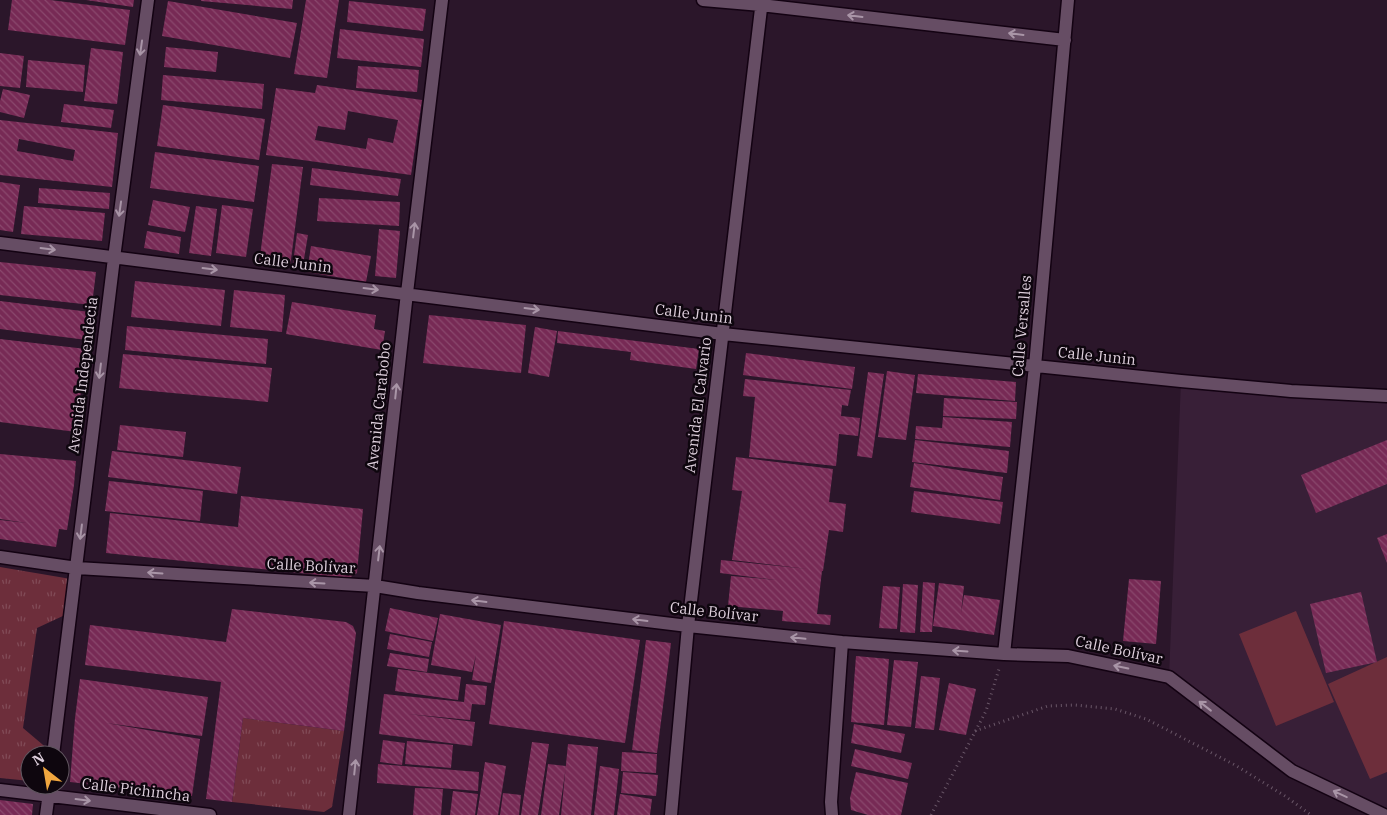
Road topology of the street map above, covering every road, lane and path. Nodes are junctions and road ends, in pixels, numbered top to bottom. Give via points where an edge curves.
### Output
1 (148, 0) edge
2 (442, 0) edge
3 (702, 0) edge
4 (1068, 0) edge
5 (762, 2) edge
6 (1065, 40) junction
7 (0, 243) edge
8 (114, 258) junction
9 (407, 293) junction
10 (722, 334) junction
11 (1035, 366) junction
12 (1387, 396) edge
13 (0, 557) edge
14 (77, 568) junction
15 (375, 586) junction
16 (688, 626) junction
17 (842, 642) junction
18 (1004, 654) junction
19 (975, 731) junction
20 (55, 745) edge
21 (0, 790) edge
22 (20, 790) edge
23 (70, 794) edge
24 (48, 795) edge
25 (46, 815) edge
26 (210, 815) edge
27 (349, 815) edge
28 (672, 815) edge
29 (832, 815) edge
30 (931, 815) edge
31 (1311, 815) edge
32 (1384, 815) edge

1 -> 8 street, Avenida Independecia
9 -> 2 street, Avenida Carabobo
3 - 5 street
4 - 6 street, Calle Versalles
6 -> 5 street
5 - 10 street, Avenida El Calvario
6 - 11 street, Calle Versalles
7 -> 8 street, Calle Junin
8 -> 9 street, Calle Junin
8 -> 14 street, Avenida Independecia
9 -> 10 street, Calle Junin
15 -> 9 street, Avenida Carabobo
10 - 11 street, Calle Junin
10 - 16 street, Avenida El Calvario
11 - 12 street, Calle Junin via 1291,391
11 - 18 street, Calle Versalles
13 - 14 street, Calle Bolívar
15 -> 14 street, Calle Bolívar
14 - 20 street, Avenida Independecia
16 -> 15 street, Calle Bolívar
27 -> 15 street, Avenida Carabobo
17 -> 16 street, Calle Bolívar
16 - 28 street, Avenida El Calvario
18 -> 17 street, Calle Bolívar
17 - 29 street
18 - 19 path via 986,711
32 -> 18 street, Calle Bolívar via 1292,771 1168,677 1068,656
19 - 30 path
19 - 31 path via 1048,706 1115,709 1146,719 1235,765
21 - 22 street, Calle Pichincha
23 -> 26 street, Calle Pichincha
24 - 25 street

